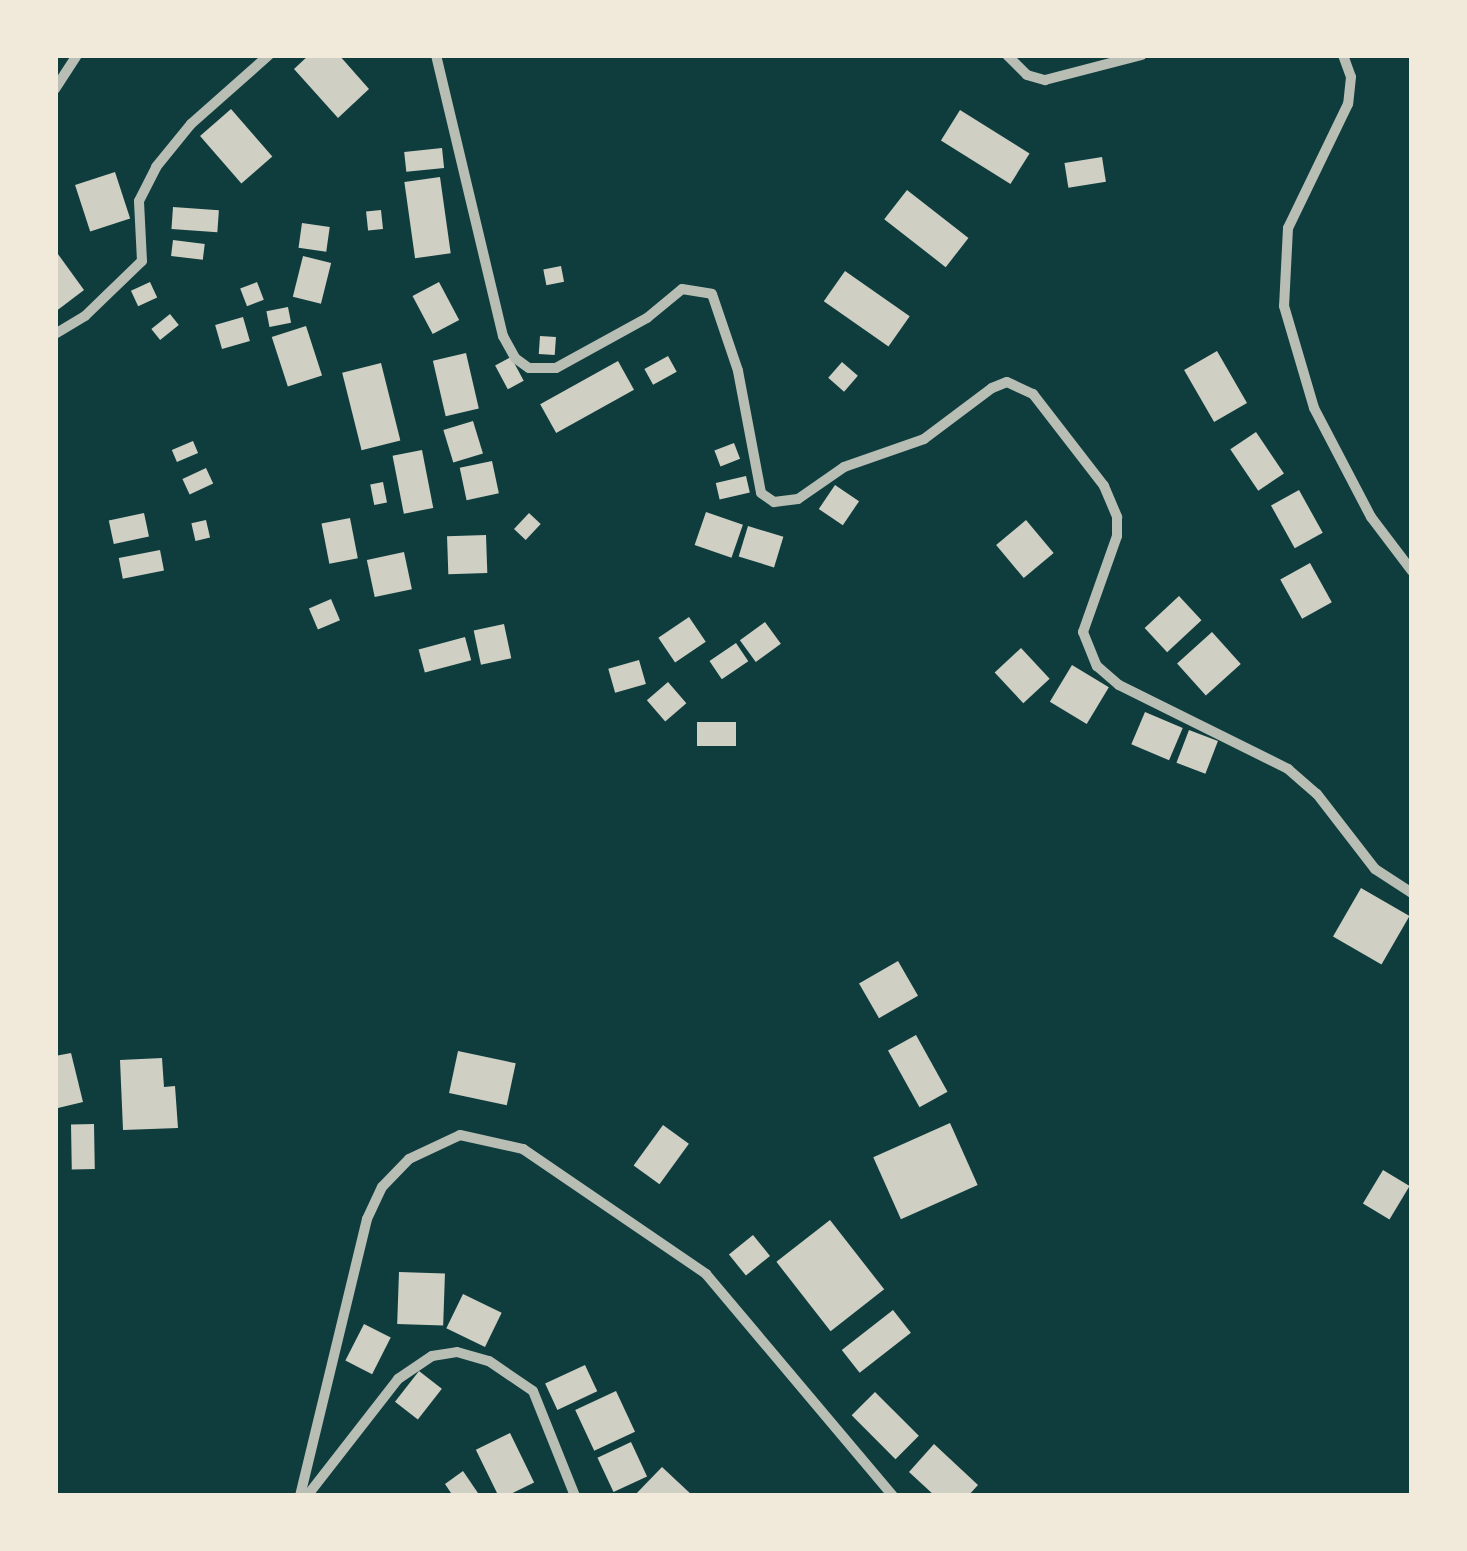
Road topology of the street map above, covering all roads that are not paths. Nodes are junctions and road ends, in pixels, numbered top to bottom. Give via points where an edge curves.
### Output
1 (76, 55) edge
2 (269, 55) edge
3 (436, 55) edge
4 (1007, 55) edge
5 (1142, 55) edge
6 (1343, 55) edge
7 (55, 89) edge
8 (55, 334) edge
9 (1412, 571) edge
10 (1412, 893) edge
11 (304, 1496) edge
12 (575, 1496) edge
13 (894, 1496) edge

1 - 7 street
2 - 8 street via 191,124 156,167 138,200 142,262 86,316
3 - 10 street via 498,318 515,358 529,368 556,368 647,318 682,289 712,294 738,371 761,493 774,502 798,498 844,467 924,439 1006,382 1033,394 1104,486 1116,517 1116,536 1082,632 1097,666 1119,686 1288,769 1317,794 1374,869
4 - 5 street via 1027,75 1045,80
6 - 9 street via 1351,77 1348,104 1288,228 1284,306 1314,408 1371,518
11 - 12 street via 398,1379 432,1356 457,1352 489,1361 533,1390
11 - 13 street via 367,1219 382,1187 409,1158 460,1135 524,1149 706,1274

